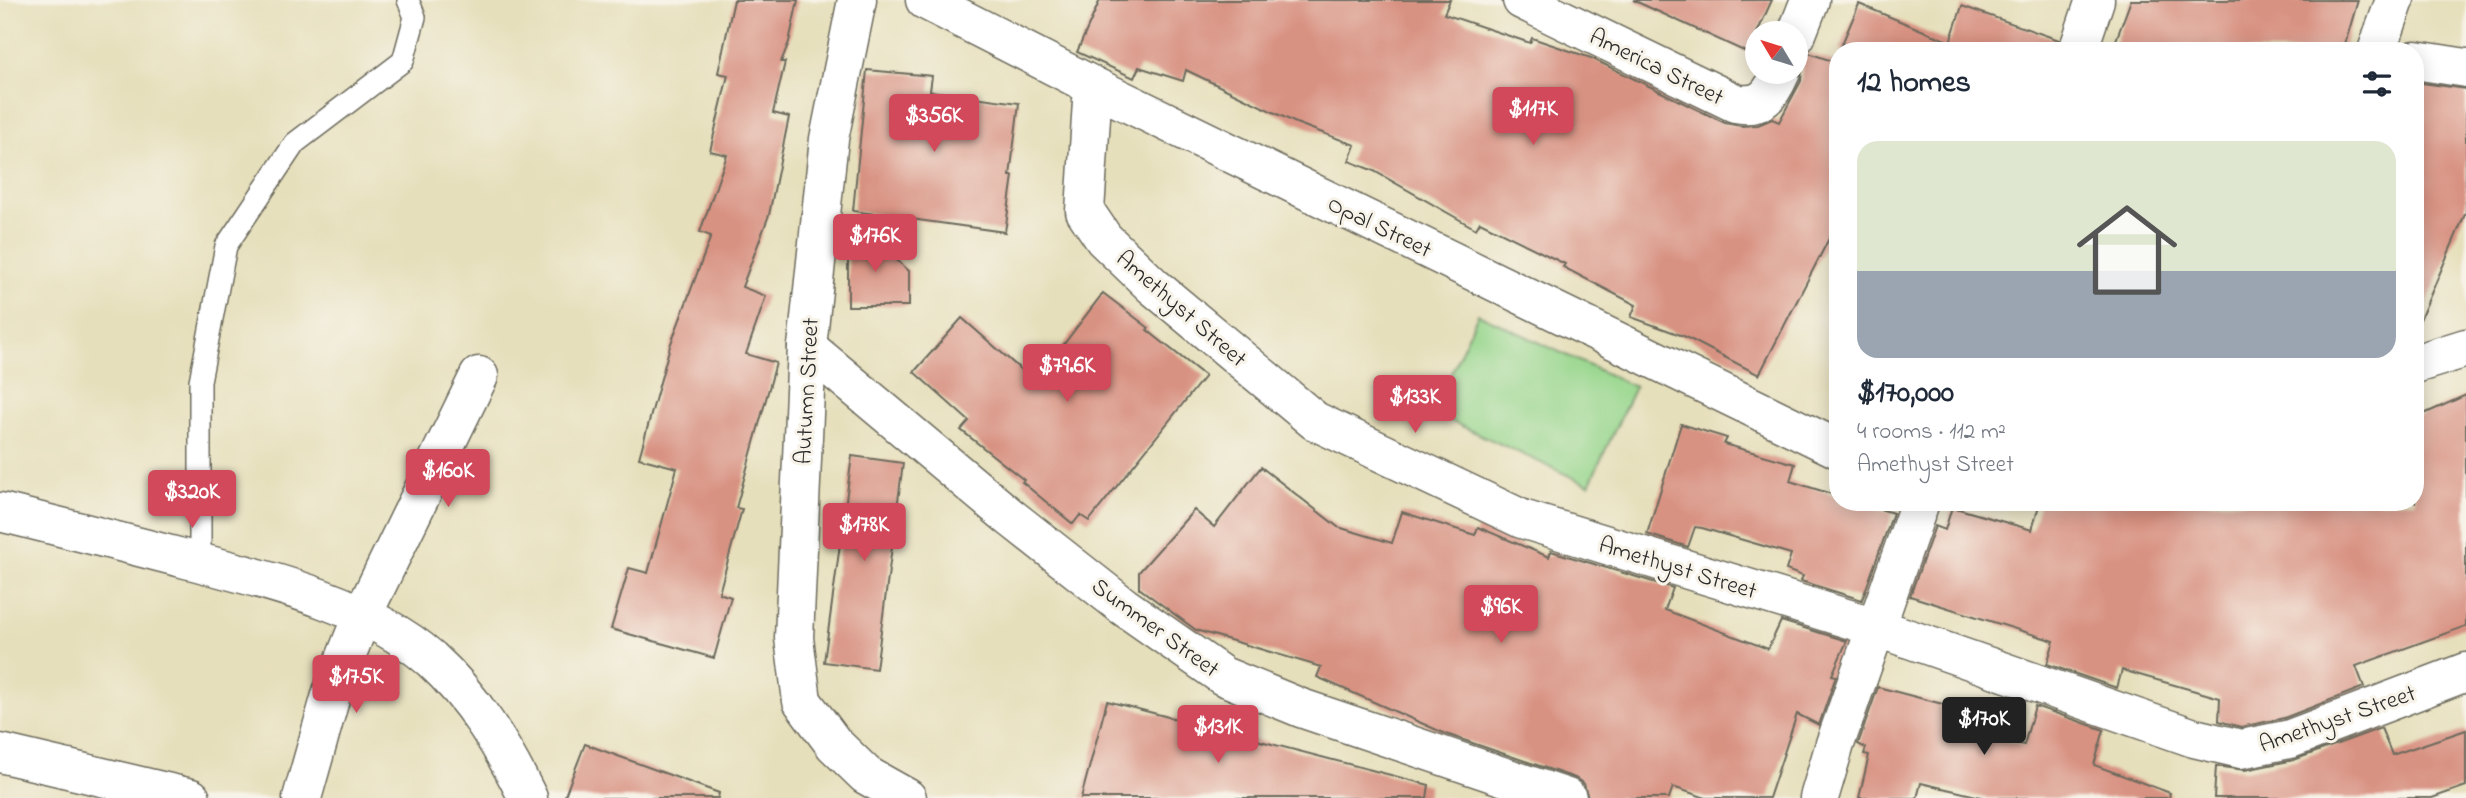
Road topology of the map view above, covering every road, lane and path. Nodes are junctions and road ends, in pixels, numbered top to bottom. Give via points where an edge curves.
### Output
1 (408, 0) edge
2 (857, 0) edge
3 (925, 0) edge
4 (1522, 0) edge
5 (1810, 0) edge
6 (2095, 0) edge
7 (2395, 0) edge
8 (1802, 21) edge
9 (2081, 42) edge
10 (2380, 42) edge
11 (2424, 61) edge
12 (2466, 68) edge
13 (1776, 84) edge
14 (1093, 86) junction
15 (807, 347) junction
16 (2466, 348) edge
17 (2424, 361) edge
18 (479, 376) dead end
19 (1829, 445) edge
20 (1917, 511) edge
21 (0, 512) edge
22 (200, 562) junction
23 (362, 616) junction
24 (1875, 626) junction
25 (2466, 672) edge
26 (0, 753) edge
27 (191, 798) edge
28 (302, 798) edge
29 (528, 798) edge
30 (907, 798) edge
31 (1567, 798) edge
32 (1819, 798) edge

1 - 22 lane via 415,17 403,61 295,143 226,246 200,381
2 - 15 street, Autumn Street via 829,139
3 - 14 street, Opal Street
4 - 13 street, America Street via 1735,103 1750,106 1764,100
5 - 8 street
6 - 9 street
7 - 10 street
11 - 12 street
14 - 19 street, Opal Street
14 - 24 street, Amethyst Street via 1085,211 1104,239 1153,286 1315,421 1522,519
15 - 30 street, Autumn Street via 794,638 802,701 834,744 866,775
15 - 31 street, Summer Street via 1123,606 1223,676 1301,708
16 - 17 street
18 - 23 street
20 - 24 street
21 - 22 street
22 - 23 street
23 - 28 street via 332,692
23 - 29 street via 400,636 459,687
24 - 25 street, Amethyst Street via 2194,738 2241,749 2290,739
24 - 32 street
26 - 27 street

